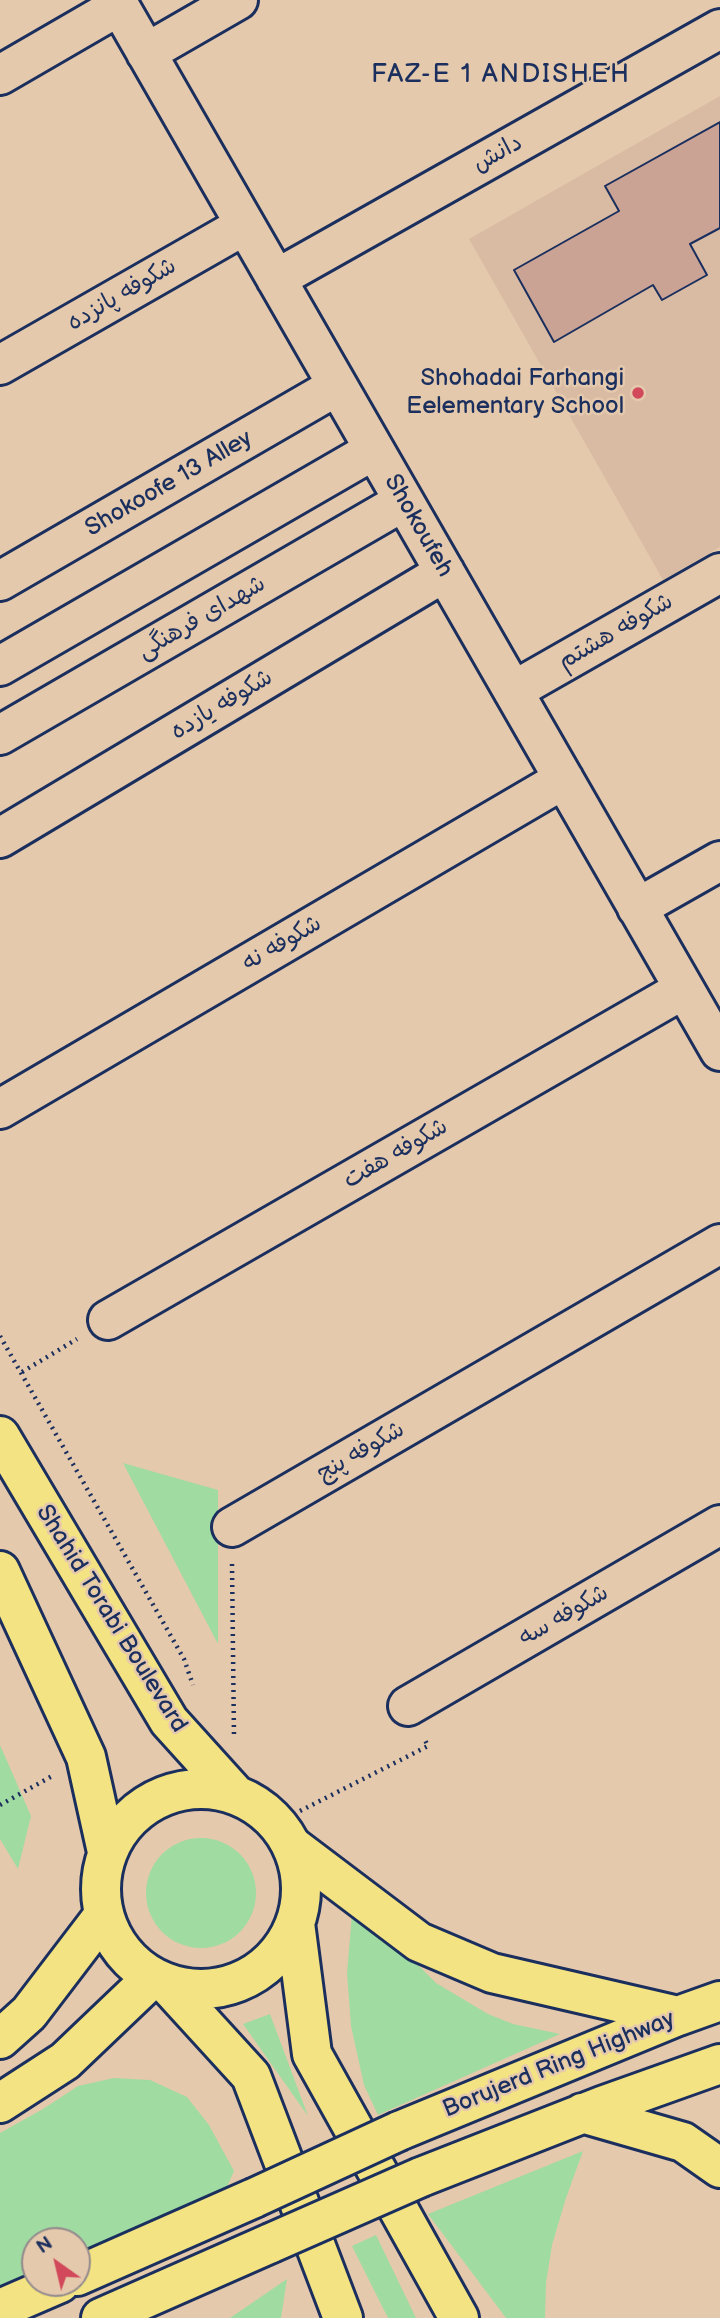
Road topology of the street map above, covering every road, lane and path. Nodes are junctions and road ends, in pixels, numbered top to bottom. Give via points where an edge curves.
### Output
1 (238, 0) edge
2 (118, 3) edge
3 (720, 29) edge
4 (146, 53) junction
5 (0, 75) edge
6 (245, 225) junction
7 (276, 279) junction
8 (0, 365) edge
9 (337, 386) junction
10 (374, 450) junction
11 (404, 501) junction
12 (445, 572) junction
13 (720, 573) edge
14 (0, 581) edge
15 (0, 666) edge
16 (513, 691) junction
17 (0, 734) edge
18 (564, 779) junction
19 (0, 838) edge
20 (720, 861) edge
21 (637, 908) junction
22 (684, 989) junction
23 (720, 1051) edge
24 (0, 1109) edge
25 (720, 1244) edge
26 (108, 1320) joint
27 (0, 1336) edge
28 (22, 1372) junction
29 (0, 1436) edge
30 (720, 1525) edge
31 (232, 1527) joint
32 (0, 1571) edge
33 (198, 1696) dead end
34 (408, 1706) joint
35 (86, 1757) junction
36 (235, 1794) junction
37 (0, 1805) edge
38 (284, 1834) junction
39 (107, 1852) junction
40 (103, 1916) junction
41 (295, 1923) junction
42 (159, 1981) junction
43 (720, 2001) edge
44 (678, 2016) junction
45 (0, 2039) edge
46 (720, 2064) edge
47 (0, 2103) edge
48 (582, 2113) junction
49 (720, 2168) edge
50 (215, 2267) junction
51 (91, 2270) edge
52 (28, 2297) edge
53 (0, 2309) edge
54 (101, 2318) edge
55 (157, 2318) edge
56 (343, 2318) edge
57 (459, 2318) edge

1 - 4 street
2 - 4 street, Shokoufeh
2 - 5 street
3 - 7 street, دانش
4 - 6 street, Shokoufeh
6 - 7 street, Shokoufeh
6 - 8 street, شکوفه پانزده
7 - 9 street, Shokoufeh
9 - 10 street, Shokoufeh
9 - 14 street, Shokoofe 13 Alley
10 - 11 street, Shokoufeh
10 - 15 street
11 - 12 street, Shokoufeh
11 - 17 street, شهدای فرهنگی
12 - 16 street, Shokoufeh
12 - 19 street, شکوفه یازده
13 - 16 street, شکوفه هشتم
16 - 18 street, Shokoufeh
18 - 21 street, Shokoufeh
18 - 24 street, شکوفه نه
20 - 21 street
21 - 22 street, Shokoufeh
22 - 23 street, Shokoufeh
22 - 26 street, شکوفه هفت
25 - 31 street, شکوفه پنج
26 - 28 path
27 - 28 path
28 - 33 path via 184,1659
29 - 36 main road, Shahid Torabi Boulevard via 169,1721
30 - 34 street, شکوفه سه
31 - 36 path
32 - 35 main road
34 - 38 path via 428,1746
35 - 37 path
35 - 39 main road
36 - 38 main road via 254,1803
36 - 39 main road via 209,1788 157,1798 135,1812
38 - 41 main road via 300,1871
38 - 44 main road via 419,1942 492,1973
39 - 40 main road via 101,1872
40 - 42 main road via 130,1961
40 - 45 main road via 29,2013
41 - 42 main road via 283,1947 243,1980 192,1990
41 - 57 main road via 312,2054
42 - 47 main road via 65,2061
42 - 56 main road via 251,2076
43 - 44 main road, Borujerd Ring Highway
44 - 51 main road, Borujerd Ring Highway, bridge via 399,2131
46 - 48 main road
48 - 49 main road via 683,2142
48 - 50 main road, bridge
50 - 54 main road
50 - 55 main road
52 - 53 main road

